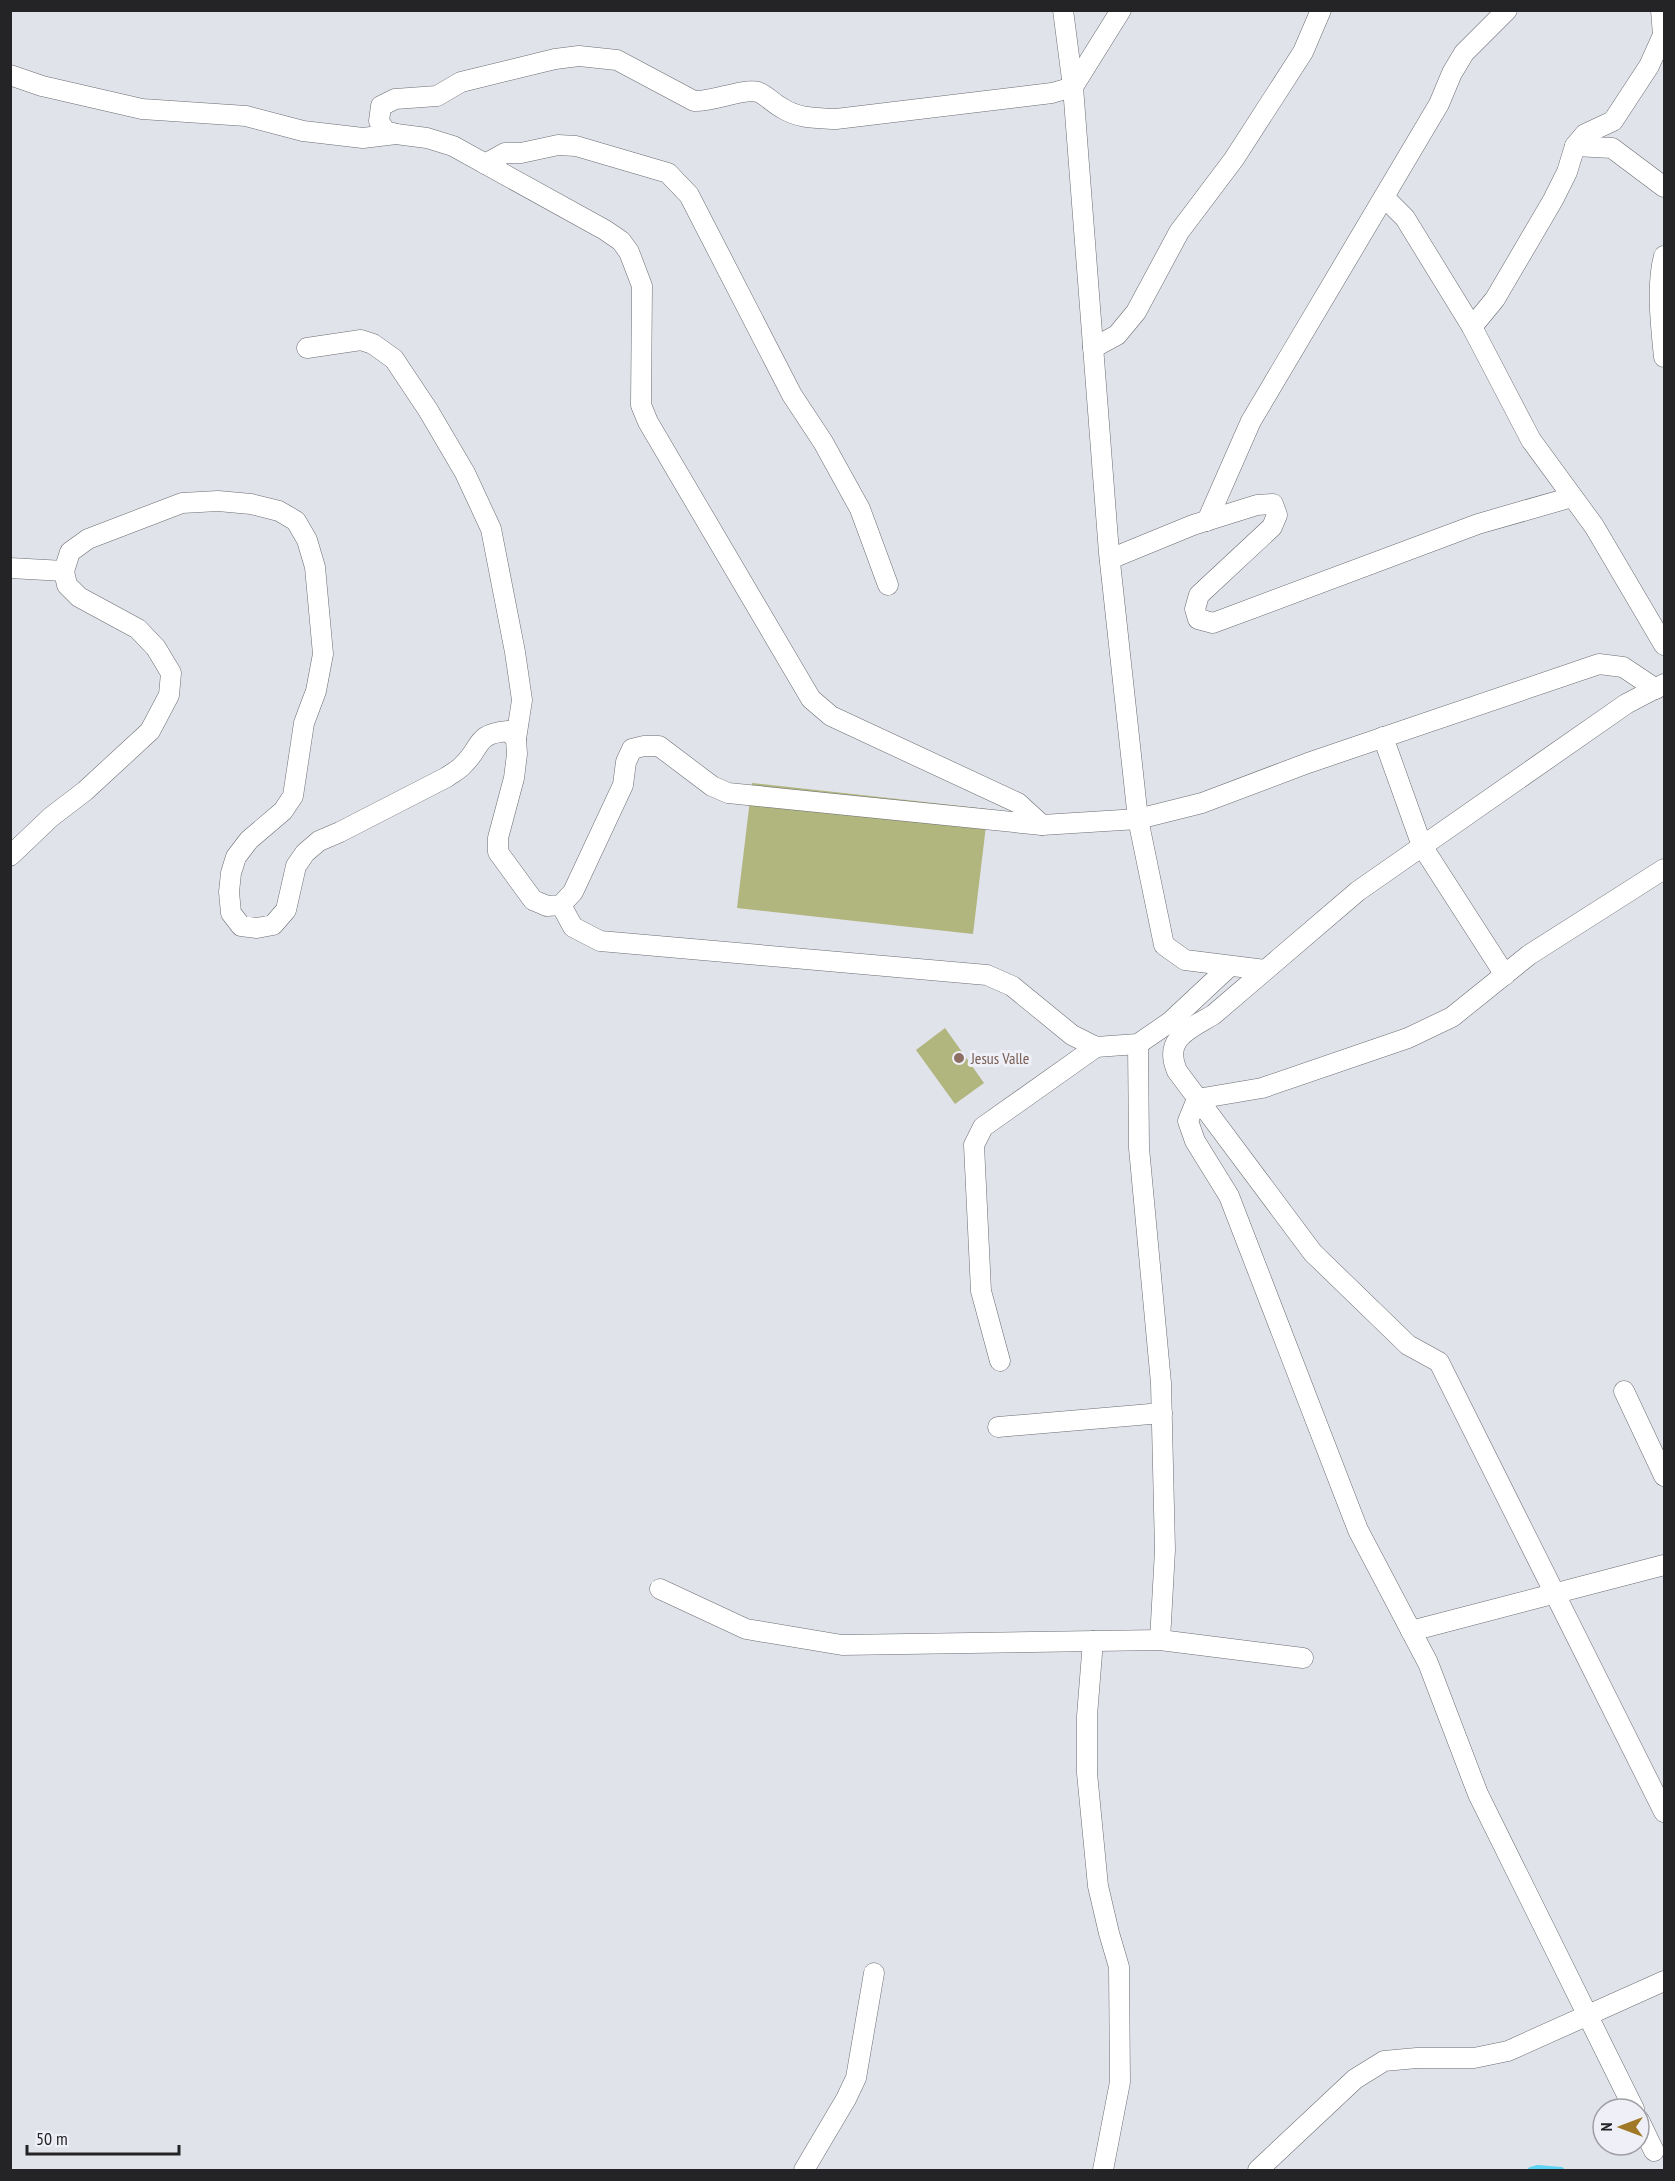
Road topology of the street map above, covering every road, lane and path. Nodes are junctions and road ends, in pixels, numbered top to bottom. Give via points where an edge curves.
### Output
1 (1063, 10) edge
2 (1121, 10) edge
3 (1321, 10) edge
4 (1507, 10) edge
5 (1661, 10) edge
6 (10, 75) edge
7 (1073, 87) junction
8 (396, 134) junction
9 (1575, 146) junction
10 (485, 164) junction
11 (1665, 187) edge
12 (1384, 197) junction
13 (1665, 256) edge
14 (1472, 327) junction
15 (308, 348) dead end
16 (1094, 348) junction
17 (1665, 357) edge
18 (1572, 496) junction
19 (1207, 521) junction
20 (1110, 559) junction
21 (10, 568) edge
22 (64, 570) junction
23 (888, 585) dead end
24 (1665, 645) edge
25 (1660, 686) edge
26 (1383, 737) junction
27 (516, 739) junction
28 (1138, 819) junction
29 (1042, 825) junction
30 (1422, 846) junction
31 (10, 856) edge
32 (1665, 869) edge
33 (561, 905) junction
34 (1230, 966) junction
35 (1265, 970) junction
36 (1505, 975) junction
37 (1138, 1044) junction
38 (1096, 1047) junction
39 (1197, 1099) junction
40 (1000, 1361) dead end
41 (1624, 1391) dead end
42 (1162, 1413) junction
43 (998, 1427) dead end
44 (1665, 1476) edge
45 (1665, 1565) edge
46 (660, 1589) dead end
47 (1555, 1594) junction
48 (1411, 1631) junction
49 (1160, 1640) junction
50 (1094, 1641) junction
51 (1303, 1658) dead end
52 (1665, 1812) edge
53 (874, 1973) dead end
54 (1665, 1981) edge
55 (1587, 2016) junction
56 (1628, 2097) edge
57 (1651, 2145) edge
58 (1654, 2151) dead end
59 (804, 2170) edge
60 (1103, 2170) edge
61 (1258, 2170) edge

1 - 7 street
2 - 7 street
3 - 16 street via 1303,52 1234,159 1179,232 1136,312 1117,335
4 - 12 street via 1464,53
5 - 9 street via 1663,35 1649,66 1613,121 1585,134
6 - 8 street via 142,109 246,116 303,131 363,138
7 - 8 street via 1052,93 836,119 801,117 758,92 694,101 617,60 579,56 461,82 437,96 395,99 381,106 379,121 386,131
7 - 16 street
8 - 10 street via 453,146
9 - 11 street via 1612,148
9 - 14 street via 1553,200 1495,299
10 - 23 street via 505,153 576,146 668,173 676,181 689,195 792,395 860,509
10 - 29 street via 605,230 629,252 642,286 640,405 811,699 831,716 1018,803
12 - 14 street via 1405,218
12 - 19 street via 1251,421
13 - 17 street via 1661,267
14 - 18 street via 1530,440
15 - 27 street via 361,340 394,359 465,473 492,529 522,700
16 - 20 street
18 - 19 street via 1478,524 1213,623 1198,619 1195,609 1199,595 1272,527 1277,515 1273,504 1257,505
18 - 24 street
19 - 20 street
20 - 28 street
21 - 22 street
22 - 27 street via 70,552 88,539 182,503 229,502 279,511 296,521 307,540 315,567 323,654 304,723 293,796 283,811 249,840 236,857 231,873 231,913 242,926 273,925 286,910 296,866 319,841 447,777 463,765 482,737 508,731
22 - 31 street via 66,585 79,597 138,629 156,648 171,673 170,695 150,731
25 - 26 street via 1623,667 1599,664
25 - 30 street via 1626,704
26 - 28 street via 1202,803
26 - 30 street
27 - 33 street via 514,778 498,852 533,900 547,906
28 - 29 street
28 - 34 street via 1164,945 1185,960
29 - 33 street via 728,793 712,786 659,746 644,746 632,749 623,786 573,892
30 - 35 street via 1358,891
30 - 36 street
32 - 36 street
33 - 38 street via 573,927 600,940 987,975 1012,986 1072,1035
34 - 35 street
34 - 37 street via 1170,1022
35 - 39 street via 1174,1041 1171,1058
36 - 39 street via 1452,1017 1408,1038 1262,1088
37 - 38 street
37 - 42 street via 1139,1148
38 - 40 street via 983,1127 974,1145 981,1291
39 - 47 street via 1313,1253 1408,1345 1439,1362
39 - 48 street via 1188,1121 1195,1141 1229,1196 1358,1530
41 - 44 street
42 - 43 street
42 - 49 street via 1166,1550
45 - 47 street
46 - 50 street via 746,1629 842,1645
47 - 48 street
47 - 52 street
48 - 55 street via 1428,1663 1478,1794
49 - 50 street
49 - 51 street
50 - 60 street via 1087,1716 1087,1773 1098,1886 1119,1967 1120,2082
53 - 59 street via 856,2078
54 - 55 street
55 - 56 street
55 - 61 street via 1508,2050 1474,2058 1384,2061 1355,2079
57 - 58 street

